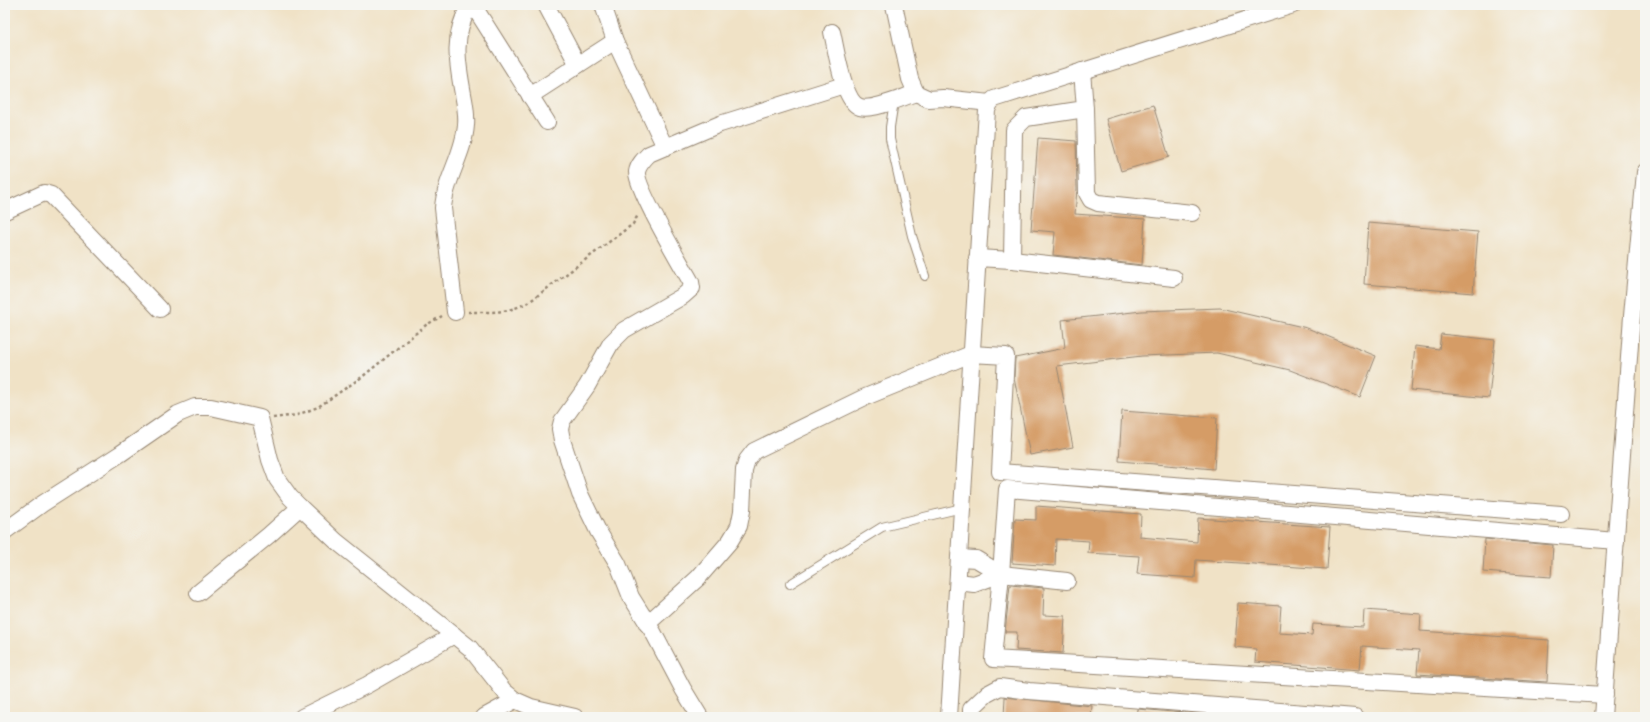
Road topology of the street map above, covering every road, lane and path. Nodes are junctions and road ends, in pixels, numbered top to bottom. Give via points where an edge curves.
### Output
1 (470, 5) edge
2 (473, 5) edge
3 (546, 5) edge
4 (603, 5) edge
5 (894, 5) edge
6 (1292, 5) edge
7 (832, 32) dead end
8 (615, 41) junction
9 (578, 65) junction
10 (1082, 71) junction
11 (844, 85) junction
12 (916, 93) junction
13 (530, 96) junction
14 (894, 100) junction
15 (990, 103) junction
16 (1085, 109) junction
17 (547, 122) dead end
18 (665, 147) junction
19 (1645, 172) edge
20 (5, 211) edge
21 (1192, 213) dead end
22 (977, 258) junction
23 (1012, 260) junction
24 (925, 276) dead end
25 (1174, 278) dead end
26 (160, 309) dead end
27 (455, 312) dead end
28 (971, 354) junction
29 (300, 507) junction
30 (962, 508) junction
31 (1561, 514) dead end
32 (5, 532) edge
33 (1616, 541) junction
34 (960, 558) junction
35 (1001, 574) junction
36 (958, 582) junction
37 (1067, 582) dead end
38 (790, 584) dead end
39 (198, 593) dead end
40 (647, 624) junction
41 (454, 635) junction
42 (1605, 695) junction
43 (515, 700) junction
44 (558, 715) edge
45 (302, 717) edge
46 (484, 717) edge
47 (575, 717) edge
48 (700, 717) edge
49 (950, 717) edge
50 (971, 717) edge
51 (1355, 717) edge
52 (1603, 717) edge

1 - 27 street via 456,41 466,124 464,144 444,195 443,208
2 - 13 street
3 - 9 street
4 - 8 street
5 - 12 street via 910,79
6 - 10 street
7 - 11 street
8 - 9 street
8 - 18 street
9 - 13 street
10 - 15 street via 994,98
10 - 16 street
11 - 14 street via 853,103 860,107 870,107
11 - 18 street via 720,124
12 - 14 street
12 - 15 street via 929,99
13 - 17 street
14 - 24 lane via 890,140 912,236
15 - 22 street via 987,110
16 - 21 street via 1087,193 1091,200 1098,203
16 - 23 street via 1026,118 1014,130
18 - 40 street via 649,154 641,162 637,172 639,183 692,288 683,296 624,330 610,343 560,428 580,494
19 - 33 street
20 - 26 street via 44,193 52,194
22 - 23 street
22 - 28 street
23 - 25 street
28 - 30 street
28 - 31 street via 1006,356 1000,472
28 - 40 street via 863,398 754,451 745,465 740,526 698,578
29 - 32 street via 277,479 260,418 211,407 195,407 178,414 42,504
29 - 39 street
29 - 41 street via 336,541
30 - 34 street
30 - 38 lane via 882,527
33 - 35 street via 1007,489
33 - 42 street
34 - 35 street via 976,560
34 - 36 street
35 - 36 street via 974,584
35 - 37 street
35 - 42 street via 993,660
36 - 49 street
40 - 48 street
41 - 43 street via 470,648
41 - 45 street via 367,686
42 - 52 street
43 - 44 street
43 - 46 street
44 - 47 street
50 - 51 street via 971,709 987,694 1000,687

